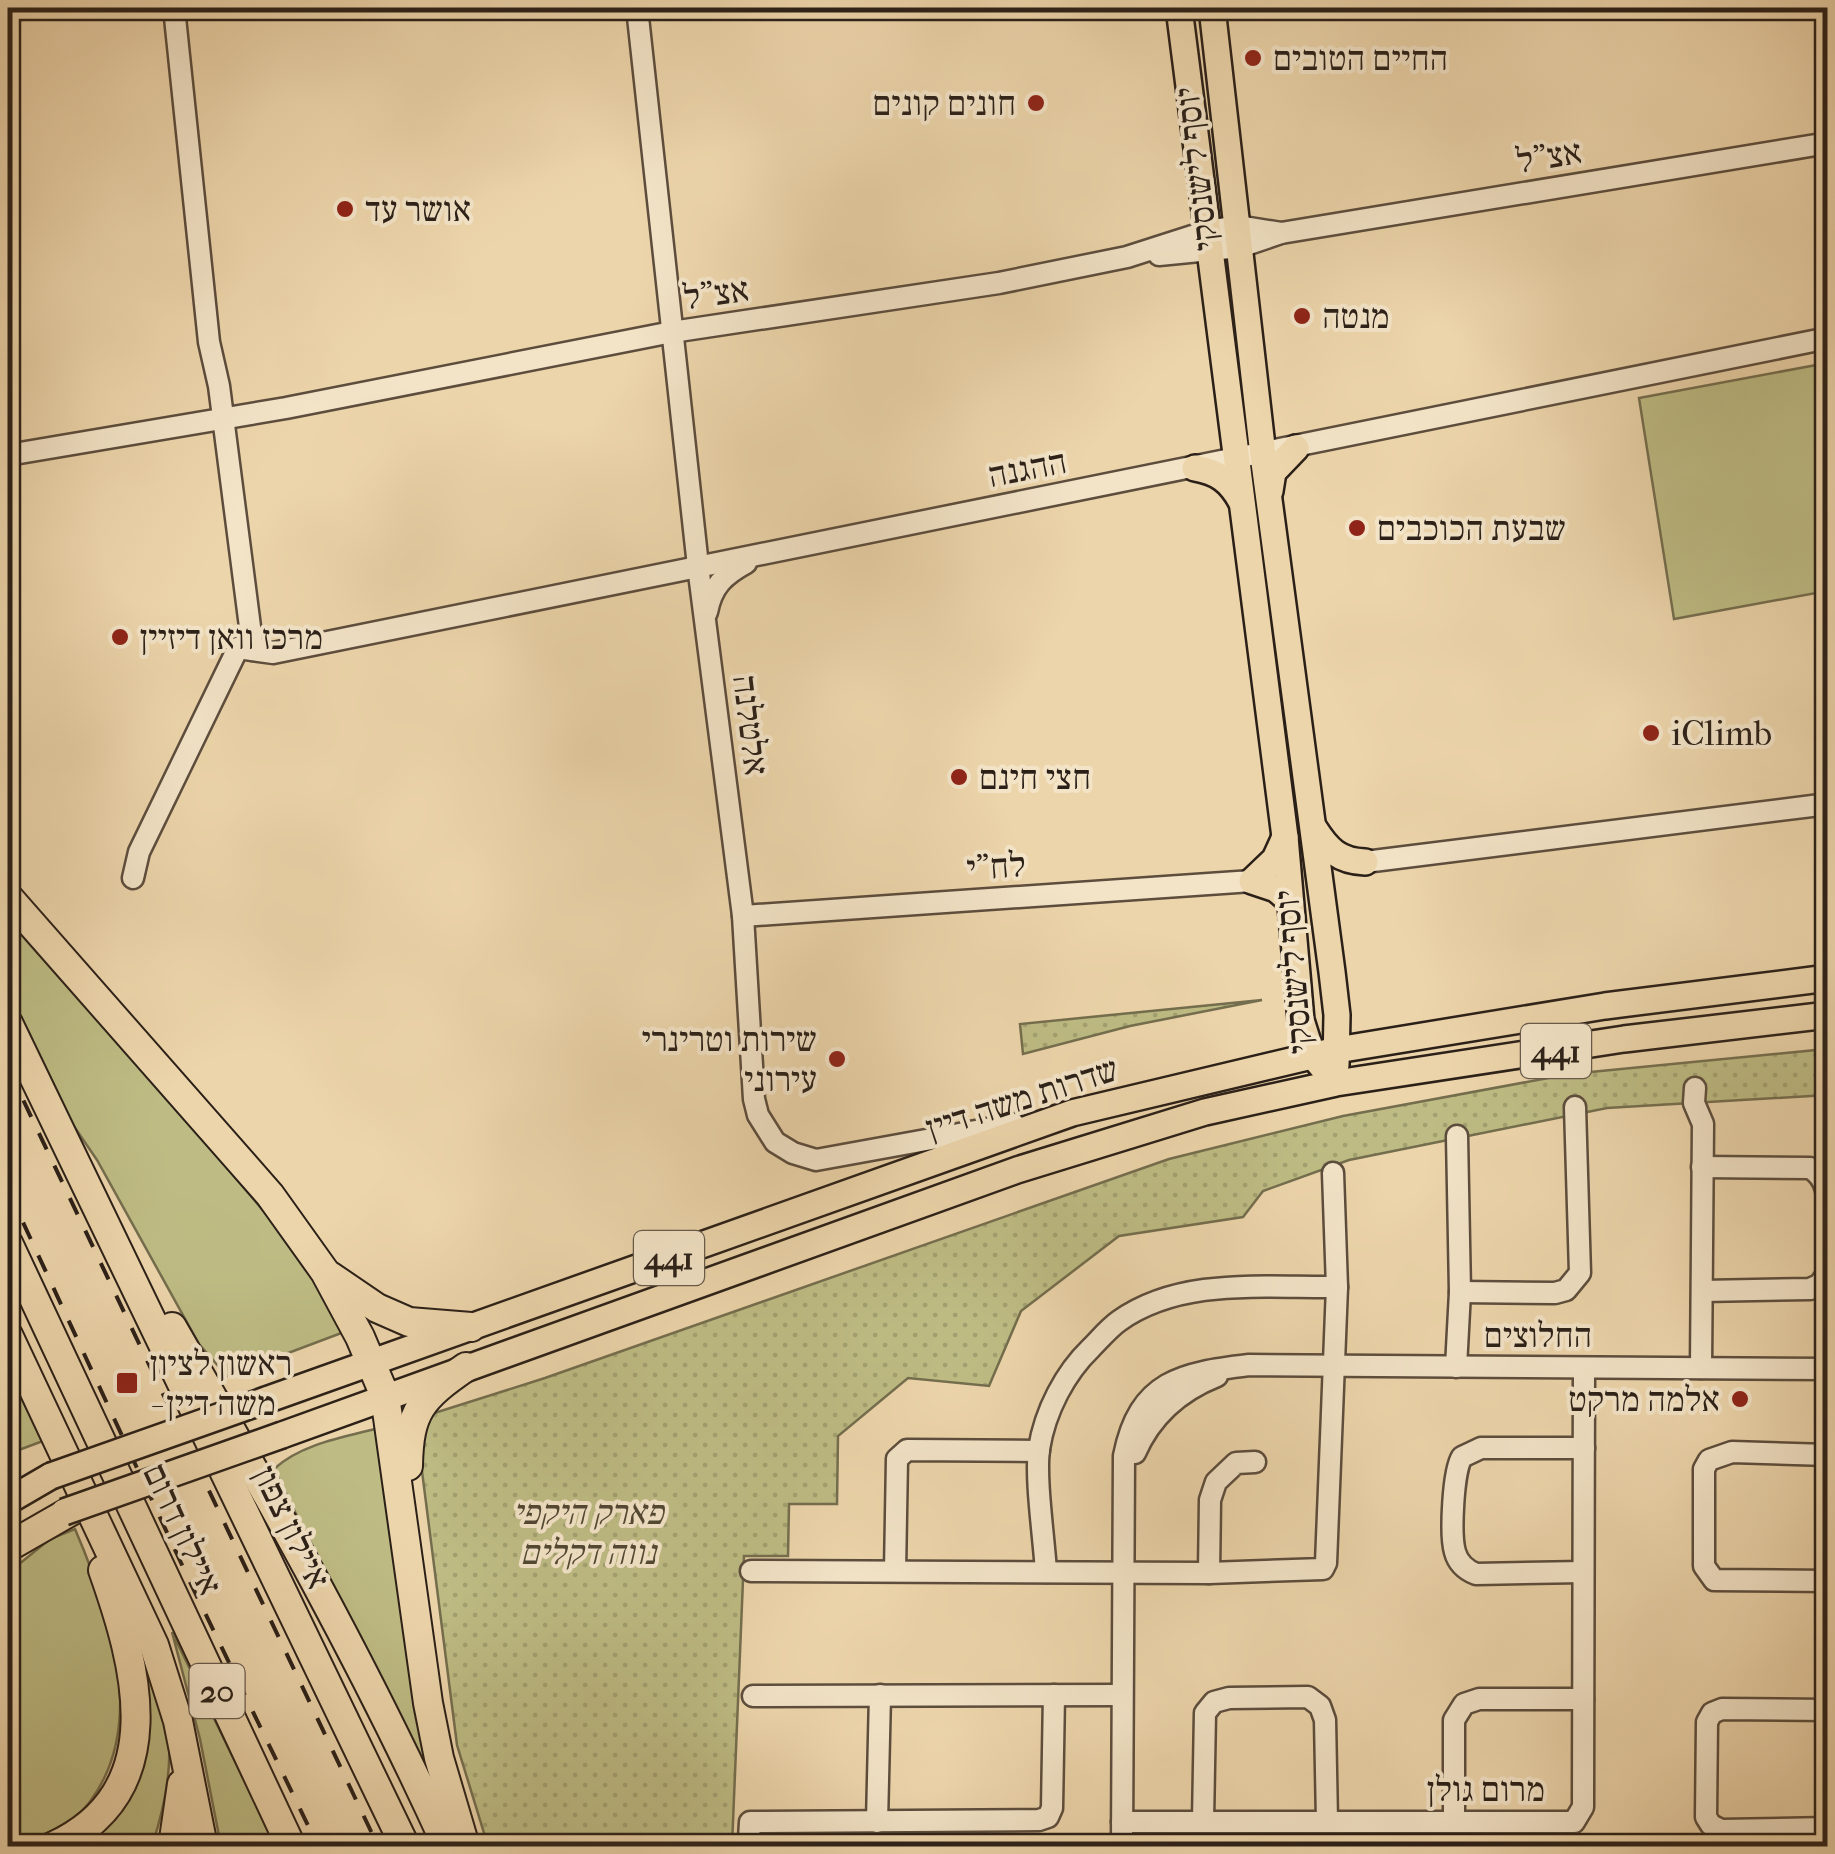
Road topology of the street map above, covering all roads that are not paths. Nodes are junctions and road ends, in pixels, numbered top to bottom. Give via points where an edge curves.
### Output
1 (28, 8) edge
2 (174, 8) edge
3 (636, 8) edge
4 (1178, 8) edge
5 (1212, 8) edge
6 (8, 10) edge
7 (1828, 143) edge
8 (1239, 237) junction
9 (1210, 241) junction
10 (672, 332) junction
11 (1828, 338) edge
12 (216, 415) junction
13 (8, 441) edge
14 (1296, 448) junction
15 (8, 455) edge
16 (1251, 458) junction
17 (1196, 468) junction
18 (1269, 496) junction
19 (1244, 506) junction
20 (761, 554) junction
21 (698, 566) junction
22 (706, 624) junction
23 (245, 649) junction
24 (1828, 804) edge
25 (1314, 827) junction
26 (1285, 837) junction
27 (1365, 862) junction
28 (133, 878) dead end
29 (1252, 881) junction
30 (8, 898) edge
31 (1323, 898) junction
32 (1290, 902) junction
33 (744, 916) junction
34 (1828, 978) edge
35 (1828, 1016) edge
36 (8, 1023) edge
37 (1324, 1052) junction
38 (1336, 1084) junction
39 (1694, 1092) dead end
40 (1072, 1114) junction
41 (1576, 1115) dead end
42 (61, 1136) junction
43 (1457, 1136) dead end
44 (1702, 1167) junction
45 (1334, 1173) dead end
46 (1828, 1230) edge
47 (8, 1244) edge
48 (324, 1272) junction
49 (1828, 1274) edge
50 (1336, 1286) junction
51 (1703, 1291) junction
52 (1460, 1292) junction
53 (471, 1327) junction
54 (8, 1335) edge
55 (371, 1362) junction
56 (1335, 1366) junction
57 (1456, 1366) junction
58 (466, 1368) junction
59 (1584, 1368) junction
60 (1701, 1368) junction
61 (1828, 1369) edge
62 (385, 1396) junction
63 (48, 1423) junction
64 (1584, 1448) junction
65 (1039, 1452) junction
66 (1828, 1455) edge
67 (1255, 1462) dead end
68 (51, 1476) junction
69 (8, 1490) edge
70 (8, 1501) edge
71 (69, 1511) junction
72 (8, 1530) edge
73 (8, 1547) edge
74 (406, 1548) junction
75 (752, 1571) dead end
76 (895, 1571) junction
77 (1046, 1572) junction
78 (1122, 1572) junction
79 (1583, 1572) junction
80 (1210, 1573) junction
81 (1828, 1581) edge
82 (1054, 1694) junction
83 (1122, 1694) junction
84 (753, 1696) dead end
85 (880, 1696) junction
86 (1583, 1699) junction
87 (1828, 1710) edge
88 (183, 1743) junction
89 (877, 1822) junction
90 (1122, 1822) junction
91 (1203, 1822) junction
92 (1327, 1822) junction
93 (1454, 1822) junction
94 (1828, 1828) edge
95 (750, 1839) dead end
96 (54, 1846) edge
97 (173, 1846) edge
98 (202, 1846) edge
99 (290, 1846) edge
100 (405, 1846) edge
101 (447, 1846) edge
102 (465, 1846) edge
103 (1122, 1846) edge

1 - 6 street
2 - 12 street
3 - 10 street, אלטלנה
4 - 9 main road, יוסף לישנסקי
5 - 8 main road, יוסף לישנסקי
7 - 8 street, אצ"ל
8 - 9 street, אצ"ל
8 - 16 main road, יוסף לישנסקי
9 - 10 street, אצ"ל via 868,305
9 - 16 main road, יוסף לישנסקי
10 - 12 street, אצ"ל
10 - 21 street, אלטלנה
11 - 14 street, ההגנה
12 - 13 street, אצ"ל
12 - 15 street, אצ"ל
12 - 23 street
14 - 16 street, ההגנה
14 - 18 main road via 1273,472
16 - 17 street, ההגנה
16 - 18 main road, יוסף לישנסקי
16 - 19 main road, יוסף לישנסקי
17 - 19 main road via 1228,482
17 - 20 street, ההגנה
18 - 25 main road, יוסף לישנסקי
19 - 26 main road, יוסף לישנסקי
20 - 21 street, ההגנה
20 - 22 street via 718,583
21 - 22 street, אלטלנה
21 - 23 street, ההגנה via 273,653
22 - 33 street, אלטלנה
23 - 28 street via 139,852
24 - 27 street
25 - 27 main road via 1336,855
25 - 31 main road, יוסף לישנסקי
26 - 29 main road via 1275,859
26 - 32 main road, יוסף לישנסקי
27 - 31 main road via 1345,870
29 - 32 main road via 1276,888
29 - 33 street, לח"י
30 - 48 highway via 270,1195
31 - 37 main road, יוסף לישנסקי via 1337,1014
32 - 37 main road, יוסף לישנסקי via 1301,1020
33 - 40 street, אלטלנה via 754,1099 775,1142 808,1158 841,1157
34 - 37 main road, שדרות משה דיין / 441
35 - 38 main road, שדרות משה דיין / 441 via 1624,1039
36 - 42 highway, איילון צפון
37 - 38 main road, יוסף לישנסקי
37 - 40 main road, שדרות משה דיין / 441
38 - 58 main road, שדרות משה דיין / 441 via 1205,1112 1017,1170
39 - 44 street via 1703,1124
40 - 53 main road, שדרות משה דיין / 441
41 - 52 street via 1580,1272 1574,1282 1554,1293
42 - 100 highway, איילון צפון
42 - 101 highway via 278,1509
43 - 52 street
44 - 46 street via 1810,1168 1826,1184
44 - 51 street
45 - 50 street
47 - 99 highway, איילון דרום / 20
48 - 53 highway via 409,1322
48 - 55 highway
49 - 51 street via 1810,1289
50 - 56 street
50 - 65 street via 1207,1289 1150,1304 1118,1321 1072,1366
51 - 60 street
52 - 57 street
53 - 55 main road, שדרות משה דיין / 441
54 - 63 highway
55 - 62 highway
55 - 68 main road, שדרות משה דיין / 441, bridge
56 - 57 street, החלוצים
56 - 78 street, החלוצים via 1248,1365 1171,1402 1145,1432 1126,1476
56 - 80 street via 1326,1564 1316,1572
57 - 59 street, החלוצים
58 - 62 main road, שדרות משה דיין / 441
58 - 74 highway via 421,1402 414,1416
59 - 60 street, החלוצים
59 - 64 street, מרום גולן
60 - 61 street, החלוצים
62 - 71 main road, שדרות משה דיין / 441, bridge
62 - 74 highway
63 - 88 highway via 154,1646
63 - 96 highway via 124,1629 136,1706 132,1754 117,1793 88,1826
64 - 79 street, מרום גולן
64 - 79 street via 1482,1448 1462,1458 1454,1478 1455,1553 1465,1569
65 - 76 street via 908,1450 897,1459
65 - 77 street
66 - 81 street via 1732,1452 1709,1460 1704,1469 1704,1566 1714,1580
67 - 80 street via 1236,1463 1216,1482
68 - 69 main road, 441
68 - 70 main road, 441
71 - 72 main road, 441
71 - 73 highway
74 - 102 highway via 436,1740
75 - 76 street
76 - 77 street
77 - 78 street
78 - 80 street
78 - 83 street, החלוצים
79 - 86 street, מרום גולן
82 - 83 street
82 - 85 street
82 - 89 street via 1048,1816
83 - 90 street, החלוצים
84 - 85 street
85 - 89 street
86 - 93 street via 1464,1704 1454,1720
86 - 93 street, מרום גולן via 1582,1807 1574,1822
87 - 94 street via 1722,1709 1706,1722 1711,1825
88 - 97 highway
88 - 98 highway
89 - 95 street via 750,1822
90 - 91 street, מרום גולן
90 - 103 street, החלוצים
91 - 92 street, מרום גולן
91 - 92 street via 1205,1713 1214,1702 1308,1697 1324,1720
92 - 93 street, מרום גולן

